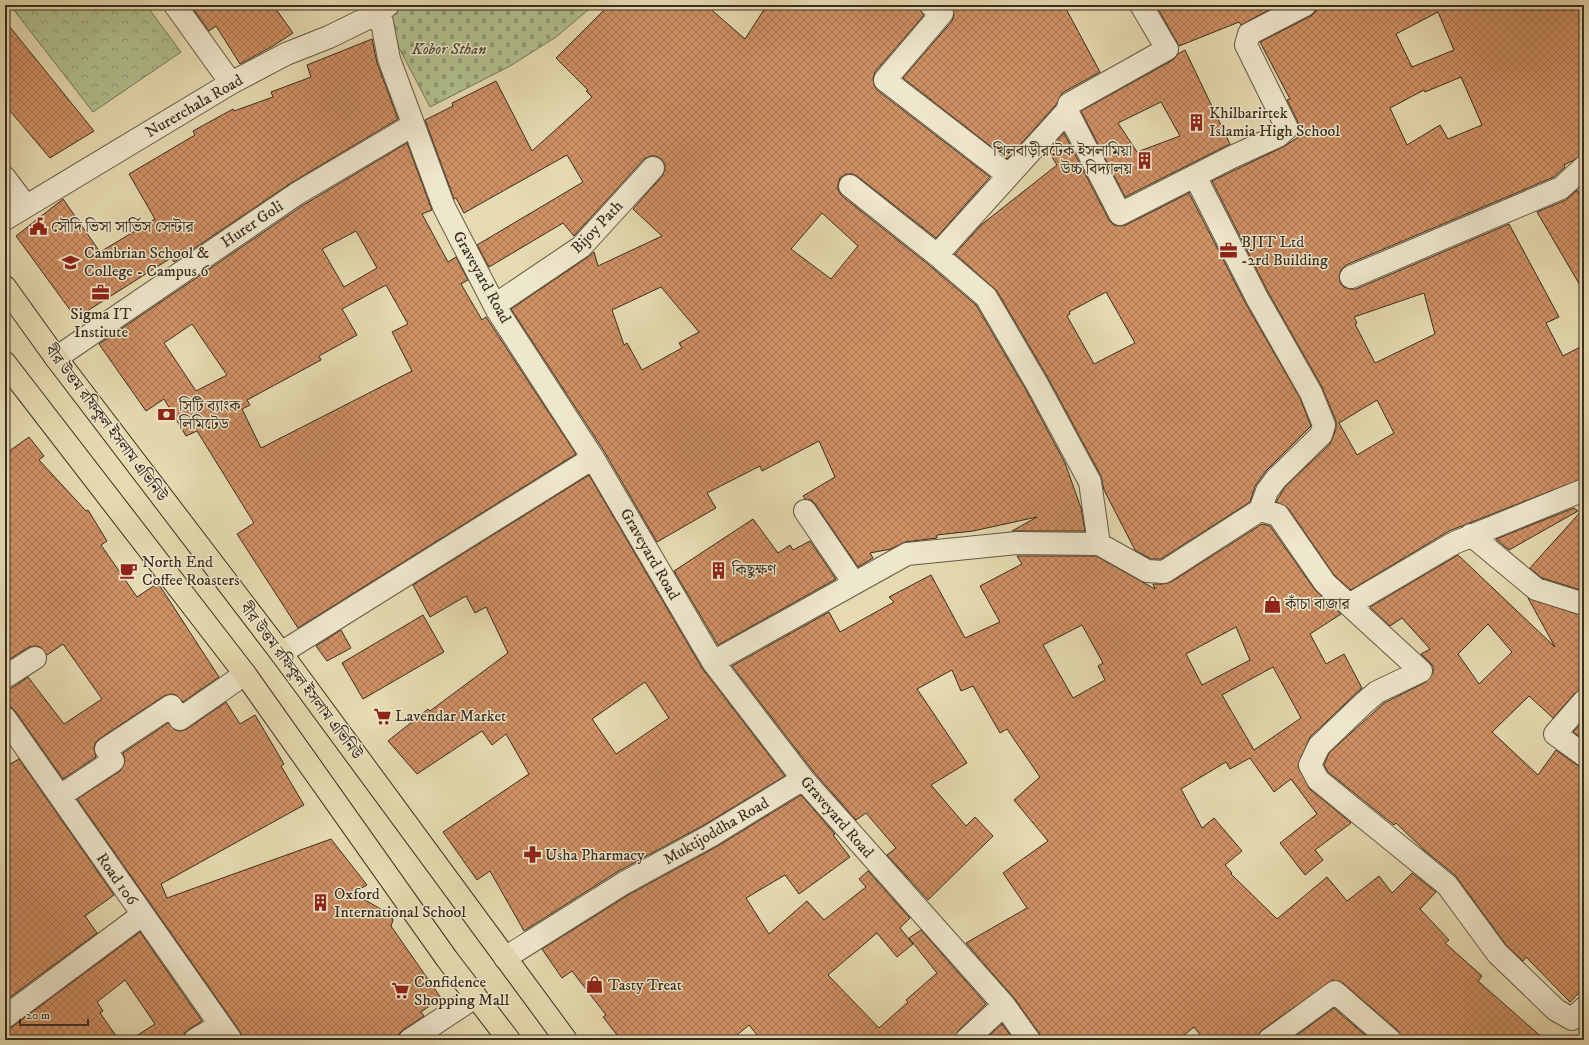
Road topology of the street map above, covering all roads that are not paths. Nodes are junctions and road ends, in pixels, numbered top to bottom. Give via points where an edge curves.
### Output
1 (175, 5) edge
2 (931, 5) edge
3 (1141, 5) edge
4 (1305, 5) edge
5 (381, 7) edge
6 (231, 83) junction
7 (1067, 111) junction
8 (413, 125) junction
9 (1584, 167) edge
10 (652, 168) dead end
11 (1008, 176) junction
12 (1195, 176) junction
13 (5, 178) edge
14 (850, 186) dead end
15 (26, 206) junction
16 (5, 219) edge
17 (938, 255) junction
18 (1351, 277) dead end
19 (5, 287) edge
20 (495, 306) junction
21 (56, 358) junction
22 (5, 363) edge
23 (593, 458) junction
24 (1584, 490) edge
25 (1260, 510) junction
26 (805, 511) dead end
27 (1471, 535) junction
28 (1099, 544) junction
29 (854, 583) junction
30 (1584, 604) edge
31 (1349, 605) junction
32 (281, 653) junction
33 (35, 658) dead end
34 (713, 662) junction
35 (245, 674) junction
36 (5, 677) edge
37 (1584, 701) edge
38 (5, 718) edge
39 (1584, 755) edge
40 (803, 780) junction
41 (60, 796) junction
42 (142, 915) junction
43 (505, 958) junction
44 (475, 997) junction
45 (1004, 1005) junction
46 (1584, 1008) edge
47 (5, 1017) edge
48 (226, 1033) edge
49 (195, 1040) edge
50 (410, 1040) edge
51 (509, 1040) edge
52 (566, 1040) edge
53 (966, 1040) edge
54 (1029, 1040) edge
55 (1269, 1040) edge
56 (1390, 1040) edge

1 - 6 street
2 - 11 street via 942,13 885,80
3 - 7 street via 1167,49 1069,104
4 - 12 street via 1249,34 1246,45 1287,128 1278,136
5 - 6 street, Nurerchala Road via 329,37 286,54
5 - 8 street, Graveyard Road via 389,59
6 - 15 street, Nurerchala Road
7 - 11 street
7 - 12 street via 1120,214
8 - 20 street, Graveyard Road via 444,208
8 - 21 street, Hurer Goli via 298,193
9 - 18 street via 1561,188
10 - 20 street, Bijoy Path via 581,246
11 - 17 street
12 - 25 street via 1257,298 1311,393 1324,425 1321,435 1276,479 1267,491
13 - 15 street
14 - 17 street
15 - 16 street, Nurerchala Road
17 - 28 street via 986,297 1037,384 1090,482
19 - 21 main road, বীর উত্তম রফিকুল ইসলাম এভিনিউ
20 - 23 street, Graveyard Road
21 - 32 main road, বীর উত্তম রফিকুল ইসলাম এভিনিউ
22 - 35 main road
23 - 32 street
23 - 34 street, Graveyard Road
24 - 27 street
25 - 28 street via 1164,572 1147,571
25 - 31 street via 1278,514 1325,583
26 - 29 street
27 - 30 street via 1536,589
27 - 31 street
28 - 29 street via 1017,543 907,554
29 - 34 street
31 - 46 street via 1421,672 1377,692 1319,746 1310,765 1318,780 1447,885 1497,953 1556,1010 1572,1019
32 - 43 main road, বীর উত্তম রফিকুল ইসলাম এভিনিউ
33 - 36 street
34 - 40 street, Graveyard Road
35 - 41 street via 180,719 171,706 106,749 113,760
35 - 44 main road
37 - 39 street via 1555,734
38 - 41 street, Road 106
40 - 43 street, Muktijoddha Road via 710,836 624,883
40 - 45 street, Graveyard Road
41 - 42 street, Road 106
42 - 47 street
42 - 48 street, Road 106
43 - 52 main road, বীর উত্তম রফিকুল ইসলাম এভিনিউ
44 - 50 street
44 - 51 main road
45 - 53 street
45 - 54 street, Graveyard Road
48 - 49 street
55 - 56 street via 1335,992

